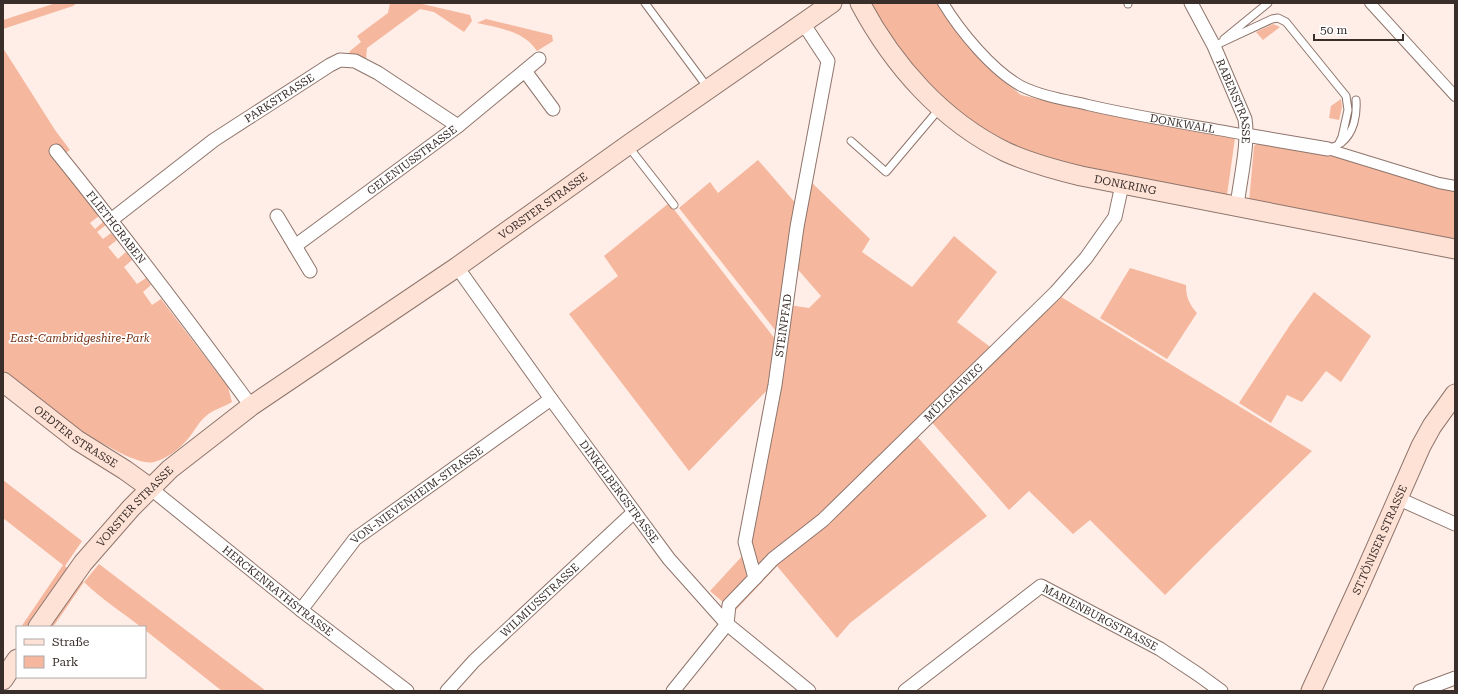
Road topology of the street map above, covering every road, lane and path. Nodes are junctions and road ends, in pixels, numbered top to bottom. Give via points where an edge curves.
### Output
1 (645, 3) edge
2 (832, 3) edge
3 (860, 3) edge
4 (943, 3) edge
5 (1191, 3) edge
6 (1268, 3) edge
7 (1370, 3) edge
8 (803, 23) junction
9 (1214, 46) junction
10 (539, 59) dead end
11 (525, 71) junction
12 (709, 89) junction
13 (1455, 96) edge
14 (1356, 100) dead end
15 (941, 108) junction
16 (553, 109) dead end
17 (458, 126) junction
18 (1246, 135) junction
19 (851, 141) dead end
20 (628, 145) junction
21 (1332, 147) junction
22 (56, 151) dead end
23 (1122, 185) junction
24 (1455, 186) edge
25 (674, 205) dead end
26 (1237, 206) junction
27 (277, 216) dead end
28 (111, 220) junction
29 (295, 246) junction
30 (1455, 249) edge
31 (457, 267) junction
32 (310, 271) dead end
33 (3, 382) edge
34 (1455, 394) edge
35 (551, 399) junction
36 (251, 406) junction
37 (150, 488) junction
38 (1397, 498) junction
39 (634, 512) junction
40 (1455, 524) edge
41 (755, 578) junction
42 (301, 610) junction
43 (727, 624) junction
44 (39, 626) edge
45 (16, 660) edge
46 (1455, 678) edge
47 (3, 680) edge
48 (407, 691) edge
49 (447, 691) edge
50 (673, 691) edge
51 (809, 691) edge
52 (905, 691) edge
53 (1221, 691) edge
54 (1311, 691) edge
55 (1420, 691) edge

1 - 12 lane
2 - 8 main road, VORSTER STRASSE
3 - 15 main road, DONKRING via 897,60 916,84
4 - 18 street, DONKWALL via 988,60 1011,79 1031,90 1101,108
5 - 9 street, RABENSTRASSE
6 - 9 lane
7 - 13 street
8 - 12 main road, VORSTER STRASSE
8 - 41 street, STEINPFAD via 828,61 797,226 775,385 745,542
9 - 18 street, RABENSTRASSE via 1245,119
9 - 21 lane via 1272,19 1278,18 1286,22 1346,96 1348,110 1342,137
10 - 11 street, GELENIUSSTRASSE
11 - 16 street
11 - 17 street, GELENIUSSTRASSE
12 - 20 main road, VORSTER STRASSE
14 - 21 lane via 1357,108 1352,130
15 - 19 lane via 886,172
15 - 23 main road, DONKRING via 980,138 1017,157 1060,171
17 - 28 street, PARKSTRASSE via 378,73 355,61 340,60 214,140
17 - 29 street, GELENIUSSTRASSE
18 - 21 street, DONKWALL
18 - 26 street, RABENSTRASSE
20 - 25 lane
20 - 31 main road, VORSTER STRASSE
21 - 24 street, DONKWALL
22 - 28 street, FLIETHGRABEN
23 - 26 main road, DONKRING
23 - 41 street, MÜLGAUWEG via 1115,217 1086,258 1056,292 823,520 773,559
26 - 30 main road, DONKRING
27 - 29 street
28 - 36 street, FLIETHGRABEN
29 - 32 street
31 - 35 street, DINKELBERGSTRASSE
31 - 36 main road, VORSTER STRASSE
33 - 37 main road, OEDTER STRASSE via 77,440
34 - 38 main road, ST.TÖNISER STRASSE via 1426,435
35 - 39 street, DINKELBERGSTRASSE
35 - 42 street, VON-NIEVENHEIM-STRASSE via 355,539
36 - 37 main road, VORSTER STRASSE via 170,469
37 - 42 street, HERCKENRATHSTRASSE
37 - 44 main road, VORSTER STRASSE via 83,563
38 - 40 street
38 - 54 main road, ST.TÖNISER STRASSE
39 - 43 street, DINKELBERGSTRASSE via 669,559
39 - 49 street, WILMIUSSTRASSE via 474,661
41 - 43 street via 729,605
42 - 48 street, HERCKENRATHSTRASSE
43 - 50 street
43 - 51 street, DINKELBERGSTRASSE
45 - 47 main road
46 - 55 street
52 - 53 street, MARIENBURGSTRASSE via 1041,586 1160,649

